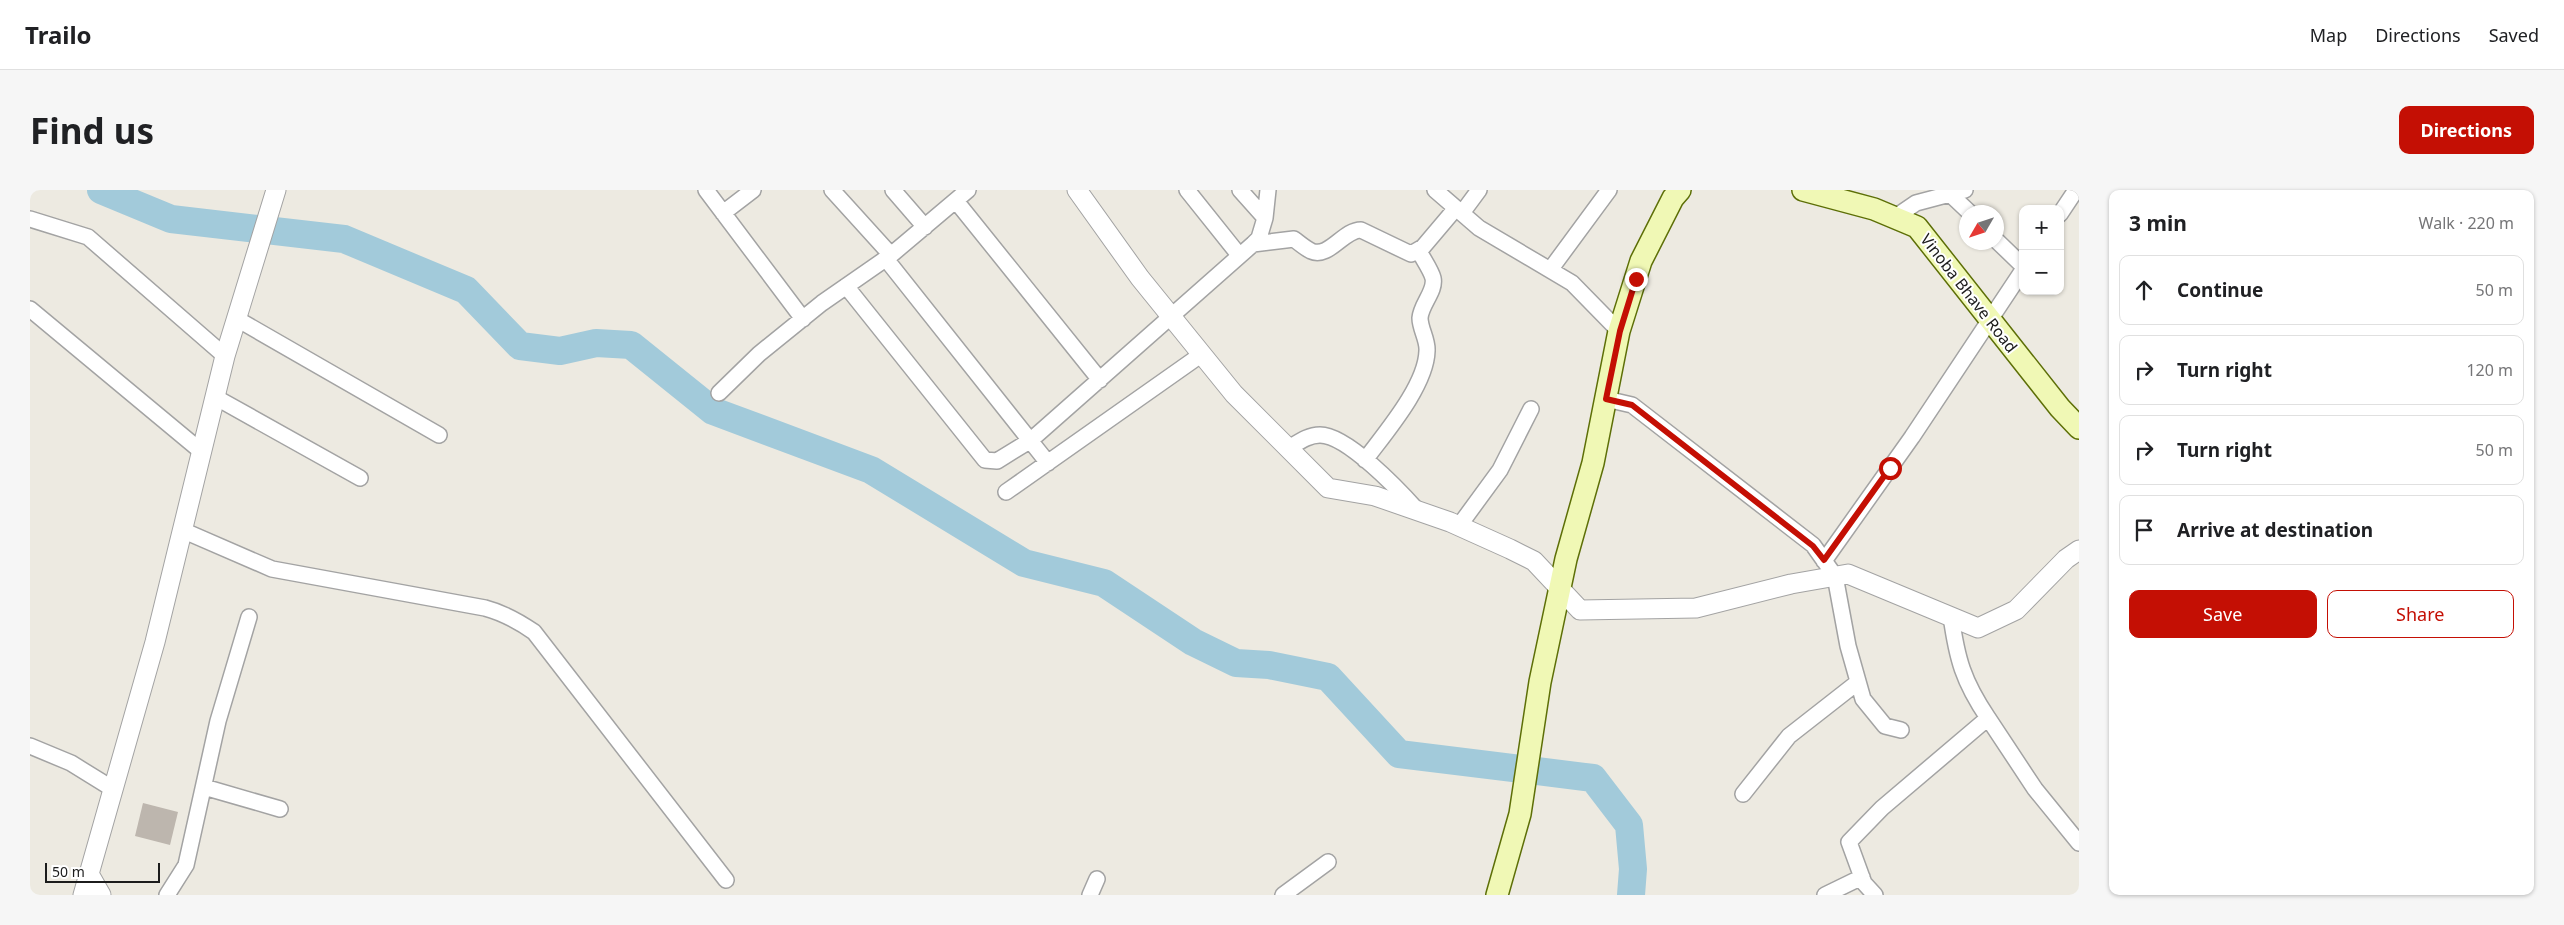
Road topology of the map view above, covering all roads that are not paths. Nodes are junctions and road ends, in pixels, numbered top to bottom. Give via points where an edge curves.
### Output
1 (276, 190) edge
2 (706, 190) edge
3 (753, 190) edge
4 (832, 190) edge
5 (893, 190) edge
6 (1077, 190) edge
7 (1187, 190) edge
8 (1240, 190) edge
9 (1268, 190) edge
10 (1435, 190) edge
11 (1480, 190) edge
12 (1609, 190) edge
13 (1680, 190) edge
14 (1803, 190) edge
15 (1965, 190) edge
16 (2076, 190) edge
17 (960, 194) edge
18 (1950, 194) junction
19 (1961, 205) edge
20 (2064, 208) edge
21 (1459, 211) junction
22 (723, 213) junction
23 (1265, 218) junction
24 (1894, 218) junction
25 (30, 219) edge
26 (925, 227) junction
27 (1252, 244) junction
28 (2004, 248) edge
29 (1419, 251) junction
30 (1239, 255) junction
31 (889, 257) junction
32 (2019, 264) edge
33 (1550, 270) junction
34 (2019, 274) edge
35 (846, 286) junction
36 (30, 309) edge
37 (1170, 316) junction
38 (237, 319) junction
39 (803, 319) junction
40 (1990, 319) junction
41 (1620, 331) junction
42 (1202, 354) junction
43 (225, 356) junction
44 (1100, 380) junction
45 (719, 393) dead end
46 (215, 398) junction
47 (1606, 399) junction
48 (1531, 409) dead end
49 (2079, 428) edge
50 (439, 435) dead end
51 (1031, 440) junction
52 (1288, 448) junction
53 (202, 452) junction
54 (1365, 460) junction
55 (1048, 463) junction
56 (360, 478) dead end
57 (1006, 492) dead end
58 (1418, 511) junction
59 (1459, 526) junction
60 (182, 530) junction
61 (2079, 550) edge
62 (1824, 560) junction
63 (1835, 576) junction
64 (1560, 588) junction
65 (1951, 616) junction
66 (249, 618) dead end
67 (1858, 682) junction
68 (1988, 718) junction
69 (1901, 730) dead end
70 (30, 746) edge
71 (204, 787) junction
72 (113, 789) junction
73 (1743, 794) dead end
74 (280, 809) dead end
75 (2079, 843) edge
76 (1328, 862) dead end
77 (89, 874) junction
78 (1862, 877) junction
79 (1097, 879) dead end
80 (726, 880) dead end
81 (1497, 894) edge
82 (83, 895) edge
83 (101, 895) edge
84 (166, 895) edge
85 (1090, 895) edge
86 (1282, 895) edge
87 (1825, 895) edge
88 (1875, 895) edge

1 - 38 street
2 - 22 street
3 - 22 street
4 - 31 street
5 - 26 street
6 - 37 street
7 - 30 street
8 - 23 street
9 - 23 street
10 - 21 street
11 - 21 street
12 - 33 street
13 - 41 main road via 1641,261
14 - 24 main road, Vinoba Bhave Road
15 - 18 street
16 - 20 street
17 - 26 street
17 - 44 street
18 - 19 street
18 - 24 street via 1916,203
21 - 29 street
21 - 33 street via 1479,228
22 - 39 street
23 - 27 street via 1258,238
24 - 40 main road, Vinoba Bhave Road via 1917,227
25 - 43 street via 88,237
26 - 31 street
27 - 29 street via 1294,239 1318,252 1354,230 1361,230 1405,253
27 - 30 street
28 - 32 street
29 - 54 street via 1433,277 1433,286 1421,310 1420,320 1427,357 1405,407
30 - 37 street
31 - 35 street
31 - 51 street
33 - 41 street via 1583,293
34 - 40 street
35 - 39 street
35 - 51 street via 985,460 997,461
36 - 53 street
37 - 42 street
37 - 44 street
38 - 43 street
38 - 50 street
39 - 45 street via 759,354
40 - 49 main road, Vinoba Bhave Road
40 - 62 street via 1912,437
41 - 47 main road
42 - 52 street via 1234,394
42 - 55 street
43 - 46 street
44 - 51 street
46 - 53 street
46 - 56 street
47 - 62 street via 1632,405 1813,546
47 - 64 main road via 1593,463
48 - 59 street via 1500,470
51 - 55 street
52 - 54 street via 1307,437 1322,435 1339,440
52 - 58 street via 1328,488 1375,496
53 - 60 street
54 - 58 street
55 - 57 street
58 - 59 street
59 - 64 street via 1534,561
60 - 72 street via 155,642
60 - 80 street via 272,569 485,608 503,613 528,627
61 - 65 street via 2066,558 2016,610 1978,628
62 - 63 street
63 - 64 street via 1696,608 1580,610
63 - 65 street via 1848,574
63 - 67 street
64 - 81 main road via 1520,814
65 - 68 street via 1956,655 1973,695
66 - 71 street via 218,721
67 - 69 street via 1863,699 1885,726
67 - 73 street via 1789,736
68 - 75 street via 2034,789
68 - 78 street via 1882,808 1850,842
70 - 72 street via 70,763
71 - 74 street
71 - 84 street via 186,865
72 - 77 street
76 - 86 street
77 - 82 street
77 - 83 street
78 - 87 street
78 - 88 street
79 - 85 street

